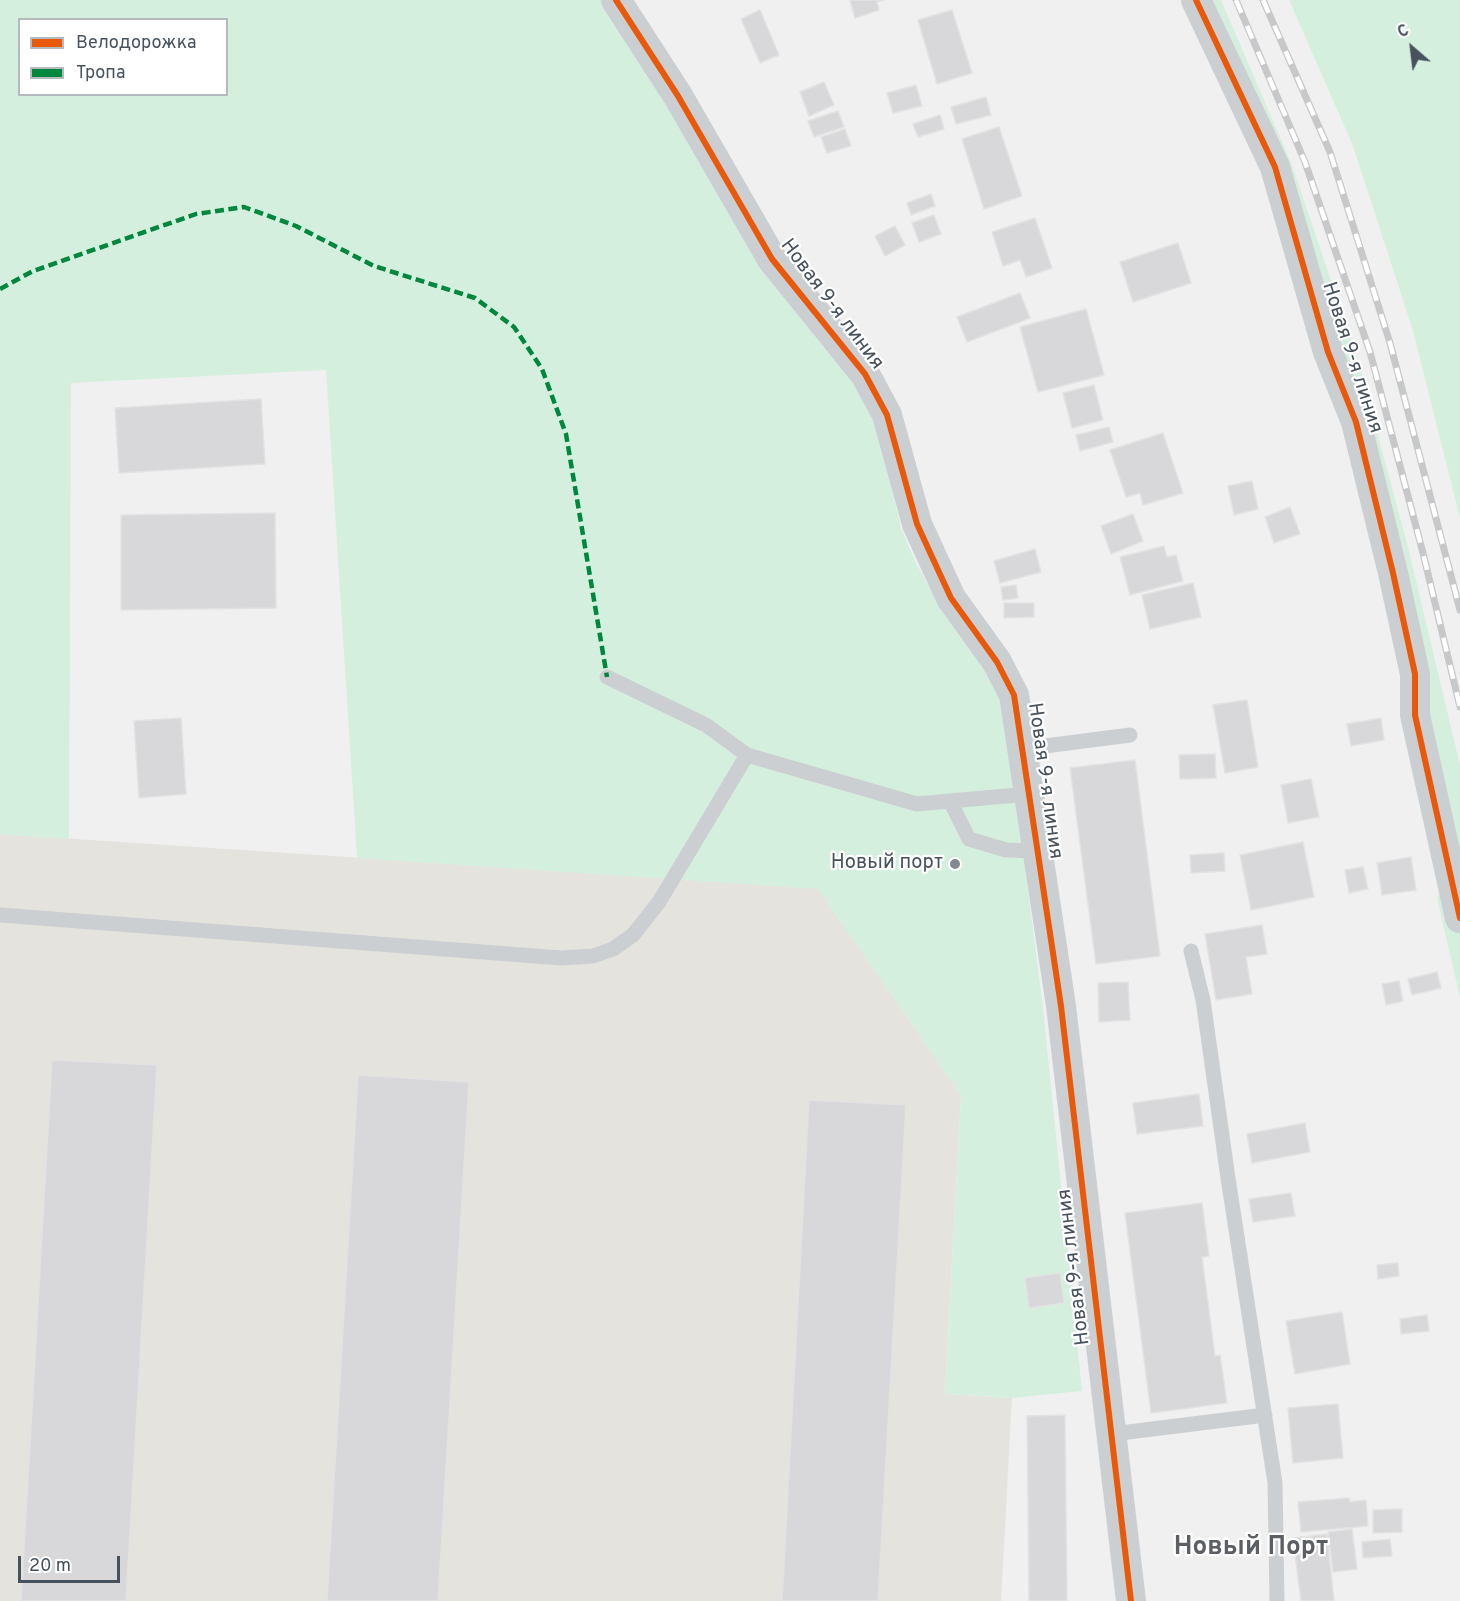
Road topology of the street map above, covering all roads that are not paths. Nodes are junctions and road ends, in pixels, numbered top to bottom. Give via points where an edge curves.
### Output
1 (616, 0) edge
2 (1196, 0) edge
3 (607, 677) dead end
4 (1130, 735) dead end
5 (1022, 749) junction
6 (747, 755) junction
7 (1029, 794) junction
8 (950, 801) junction
9 (1038, 852) junction
10 (0, 915) edge
11 (1460, 918) edge
12 (1191, 951) dead end
13 (1265, 1414) junction
14 (1112, 1434) junction
15 (1131, 1601) edge
16 (1277, 1601) edge

1 - 5 street, Новая 9-я линия via 678,96 772,259 866,374 887,415 917,524 933,559 951,598 998,662 1014,695
2 - 11 street, Новая 9-я линия via 1275,167 1328,352 1356,422 1415,674 1415,715
3 - 6 lane via 706,725
4 - 5 lane
5 - 7 street, Новая 9-я линия
6 - 8 lane via 917,804
6 - 10 lane via 659,902 633,935 613,949 593,956 561,958
7 - 8 lane
7 - 9 street, Новая 9-я линия
8 - 9 lane via 969,839 1006,850
9 - 14 street, Новая 9-я линия via 1061,1006
12 - 13 lane via 1203,1000
13 - 14 lane
13 - 16 lane via 1275,1483
14 - 15 street, Новая 9-я линия

